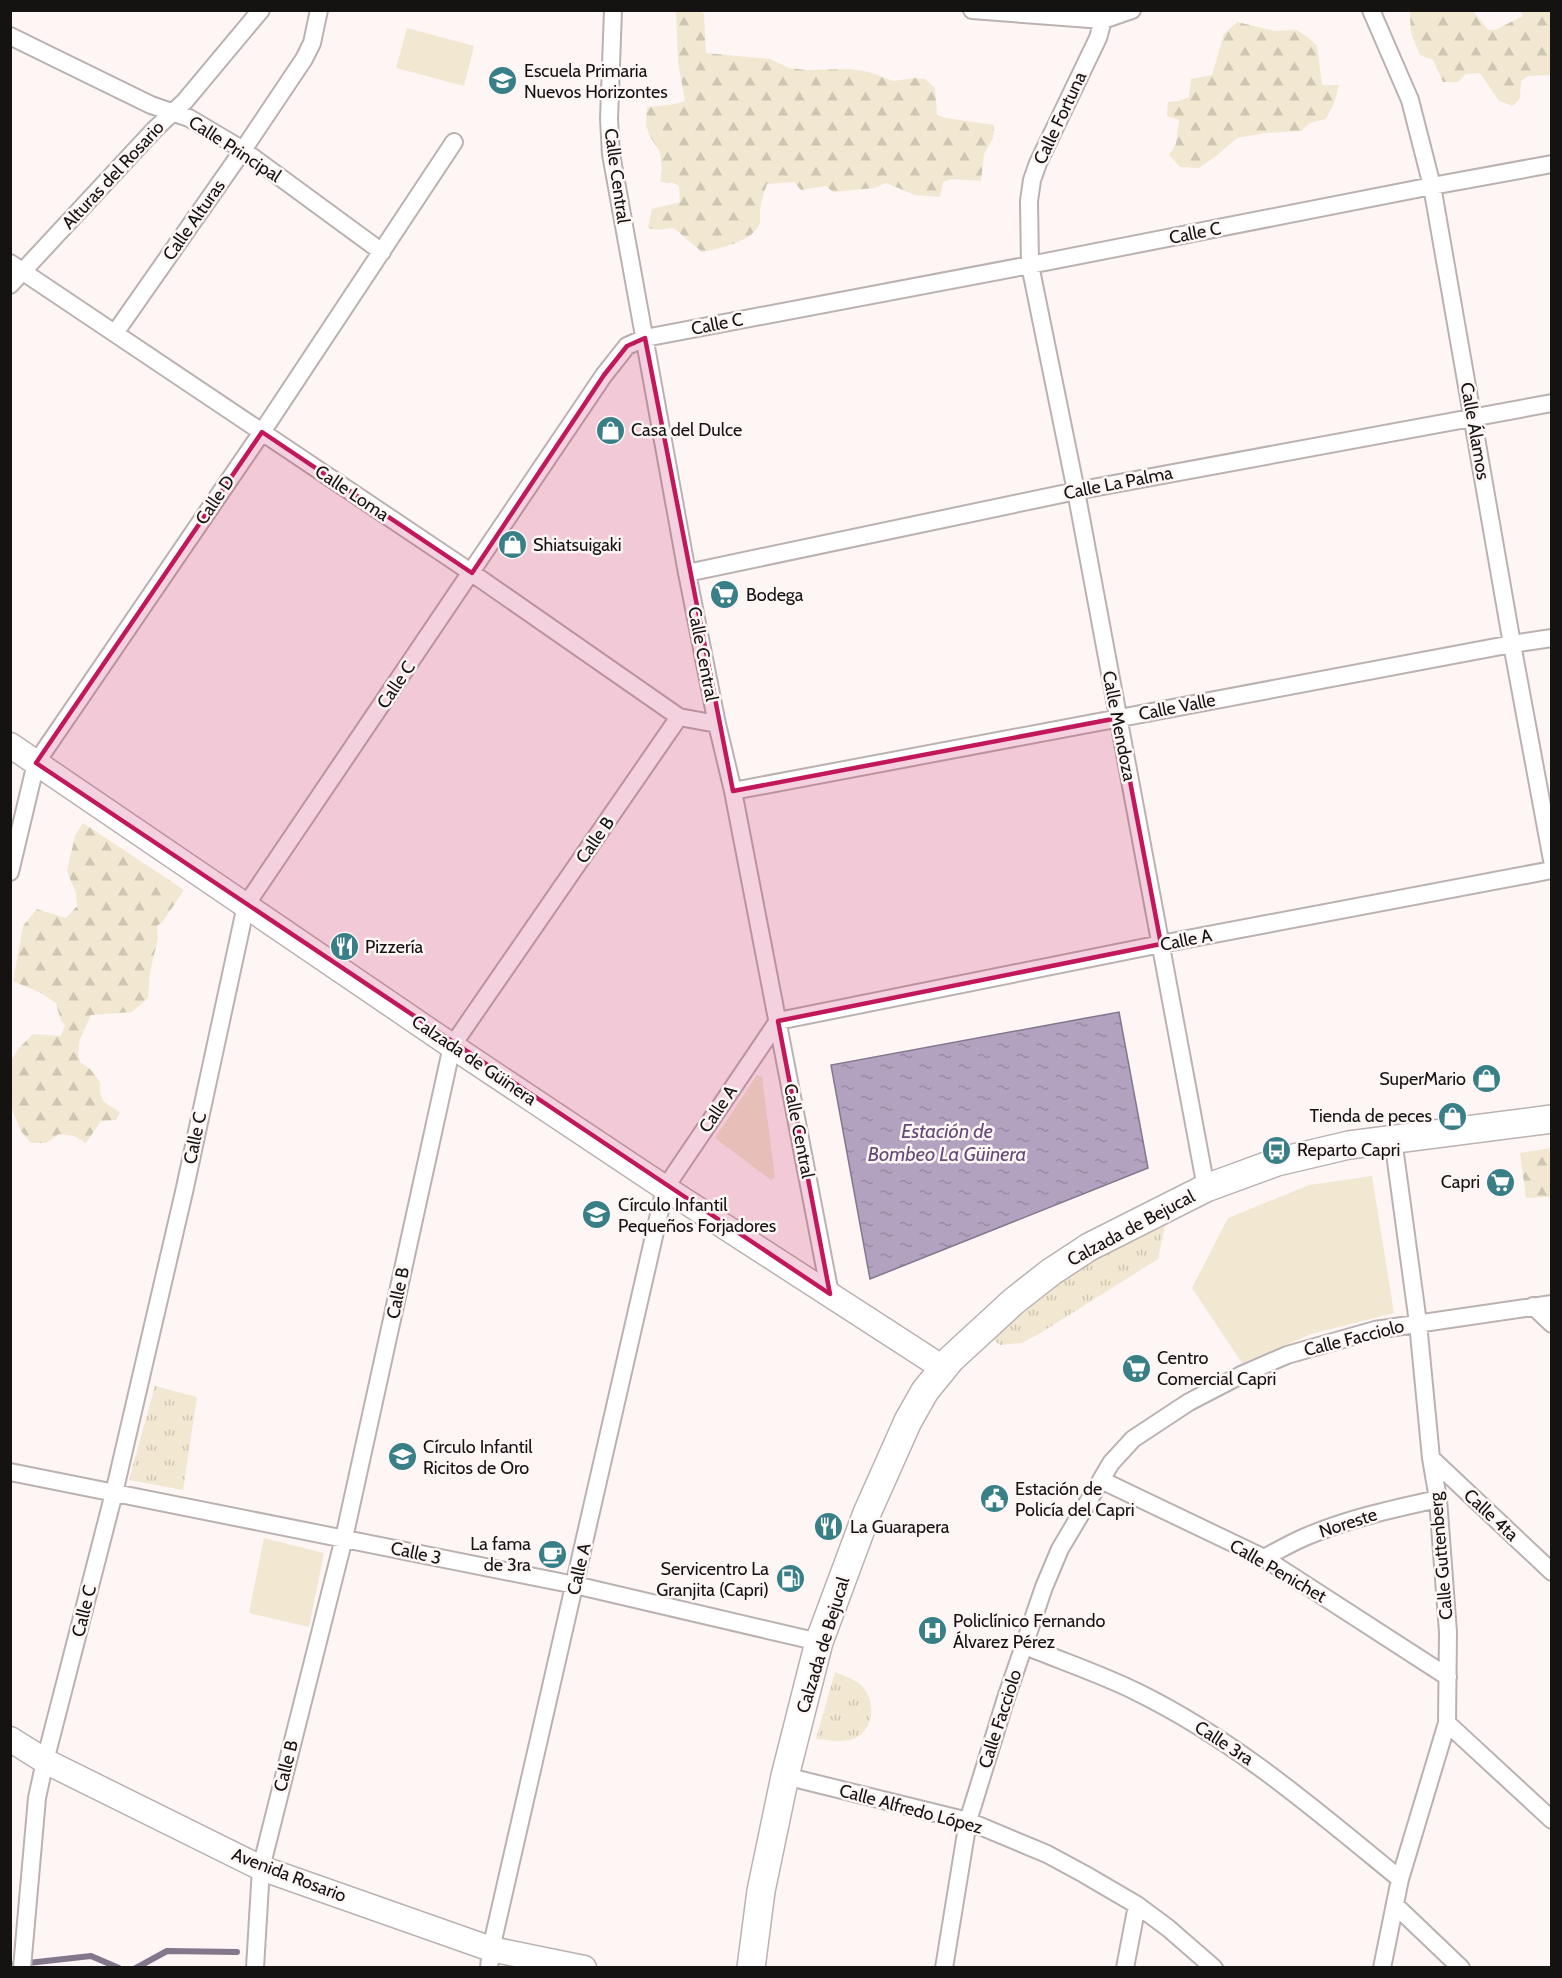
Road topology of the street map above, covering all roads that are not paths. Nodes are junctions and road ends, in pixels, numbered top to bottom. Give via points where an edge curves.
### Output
1 (261, 10) edge
2 (319, 10) edge
3 (613, 10) edge
4 (972, 10) edge
5 (1132, 10) edge
6 (1371, 10) edge
7 (1103, 15) edge
8 (10, 36) edge
9 (173, 112) junction
10 (454, 142) dead end
11 (243, 150) junction
12 (1551, 164) edge
13 (1432, 186) junction
14 (382, 252) junction
15 (1030, 265) junction
16 (16, 267) edge
17 (10, 285) edge
18 (115, 333) junction
19 (645, 338) junction
20 (1551, 403) edge
21 (1472, 417) junction
22 (262, 432) junction
23 (1076, 490) junction
24 (472, 573) junction
25 (687, 573) junction
26 (1551, 638) edge
27 (1512, 644) junction
28 (679, 717) junction
29 (1118, 718) junction
30 (717, 724) junction
31 (10, 745) edge
32 (36, 763) junction
33 (733, 791) junction
34 (1551, 860) edge
35 (1551, 870) edge
36 (10, 872) edge
37 (246, 905) junction
38 (1161, 944) junction
39 (778, 1022) junction
40 (452, 1046) junction
41 (1551, 1119) edge
42 (1393, 1139) junction
43 (665, 1188) junction
44 (1206, 1188) junction
45 (830, 1294) junction
46 (1551, 1304) edge
47 (1533, 1306) junction
48 (1418, 1323) junction
49 (1551, 1324) edge
50 (943, 1368) junction
51 (1431, 1458) junction
52 (10, 1472) edge
53 (1101, 1480) junction
54 (114, 1493) junction
55 (1437, 1499) junction
56 (344, 1538) junction
57 (1264, 1558) junction
58 (1551, 1572) edge
59 (575, 1586) junction
60 (819, 1642) junction
61 (1023, 1645) junction
62 (1448, 1677) junction
63 (1447, 1723) junction
64 (10, 1739) edge
65 (45, 1761) junction
66 (785, 1776) junction
67 (1551, 1820) edge
68 (968, 1821) junction
69 (261, 1868) junction
70 (1400, 1879) junction
71 (1137, 1905) junction
72 (1395, 1905) junction
73 (490, 1958) edge
74 (22, 1968) edge
75 (255, 1968) edge
76 (585, 1968) edge
77 (751, 1968) edge
78 (944, 1968) edge
79 (1125, 1968) edge
80 (1214, 1968) edge
81 (1382, 1968) edge
82 (1461, 1968) edge

1 - 9 street, Alturas del Rosario
2 - 11 street, Calle Alturas via 304,59
3 - 19 street, Calle Central via 611,154
4 - 7 street
5 - 7 street
6 - 13 street, Calle Álamos via 1410,100
7 - 15 street, Calle Fortuna via 1098,38 1032,180
8 - 9 street, Calle Principal
9 - 11 street, Calle Principal
9 - 16 street, Alturas del Rosario
10 - 14 street, Calle D
11 - 14 street, Calle Principal
11 - 18 street, Calle Alturas
12 - 13 street, Calle C
13 - 15 street, Calle C
13 - 21 street, Calle Álamos
14 - 22 street, Calle D
15 - 19 street, Calle C
15 - 23 street, Calle Mendoza
16 - 17 street, Alturas del Rosario
16 - 18 street, Calle Loma
18 - 22 street, Calle Loma
19 - 24 street, Calle C via 627,346 604,375
19 - 25 street, Calle Central
20 - 21 street, Calle La Palma
21 - 23 street, Calle La Palma
21 - 27 street, Calle Álamos
22 - 24 street, Calle Loma
22 - 32 street, Calle D
23 - 25 street, Calle La Palma
23 - 29 street, Calle Mendoza
24 - 28 street, Calle Loma
24 - 37 street, Calle C
25 - 30 street, Calle Central
26 - 27 street, Calle Valle
27 - 29 street, Calle Valle
27 - 34 street, Calle Álamos
28 - 30 street
28 - 40 street, Calle B
29 - 33 street, Calle Valle
29 - 38 street, Calle Mendoza
30 - 33 street, Calle Central
31 - 32 main road, Calzada de Güinera
32 - 36 street, Calle D
32 - 37 main road, Calzada de Güinera
33 - 39 street, Calle Central
35 - 38 street, Calle A
37 - 40 main road, Calzada de Güinera
37 - 54 street, Calle C
38 - 39 street, Calle A
38 - 44 street, Calle Mendoza
39 - 43 street, Calle A
39 - 45 street, Calle Central
40 - 43 main road, Calzada de Güinera
40 - 56 street, Calle B
41 - 42 main road, Calzada de Bejucal
42 - 44 main road, Calzada de Bejucal via 1277,1162
42 - 48 street, Calle Guttenberg
43 - 45 main road, Calzada de Güinera
43 - 59 street, Calle A
44 - 50 main road, Calzada de Bejucal via 1089,1247 1051,1272
45 - 50 main road, Calzada de Güinera
46 - 47 street, Calle Facciolo
47 - 48 street, Calle Facciolo
47 - 49 street
48 - 51 street, Calle Guttenberg
48 - 53 street, Calle Facciolo via 1333,1341 1241,1375 1189,1402 1132,1439
50 - 60 main road, Calzada de Bejucal via 925,1391 891,1457
51 - 55 street, Calle Guttenberg
51 - 58 street, Calle 4ta
52 - 54 street, Calle 3
53 - 57 street, Calle Penichet
53 - 61 street, Calle Facciolo via 1060,1549
54 - 56 street, Calle 3
54 - 65 street, Calle C
55 - 57 street, Noreste via 1329,1528
55 - 62 street, Calle Guttenberg
56 - 59 street, Calle 3
56 - 69 street, Calle B
57 - 62 street, Calle Penichet
59 - 60 street, Calle 3
59 - 73 street, Calle A
60 - 66 main road, Calzada de Bejucal
61 - 68 street, Calle Facciolo
61 - 70 street, Calle 3ra via 1137,1692 1186,1719 1255,1763
62 - 63 street, Calle Guttenberg
63 - 67 street
63 - 70 street, Calle Guttenberg
64 - 65 main road, Avenida Rosario
65 - 69 main road, Avenida Rosario
65 - 74 street, Calle C
66 - 68 street, Calle Alfredo López
66 - 77 main road, Calzada de Bejucal via 761,1891
68 - 71 street, Calle Alfredo López via 1047,1854
68 - 78 street, Calle Facciolo
69 - 73 main road, Avenida Rosario
69 - 75 street, Calle B
70 - 72 street, Calle Guttenberg
71 - 79 street
71 - 80 street, Calle Alfredo López
72 - 81 street, Calle Guttenberg
72 - 82 street
73 - 76 main road, Avenida Rosario

